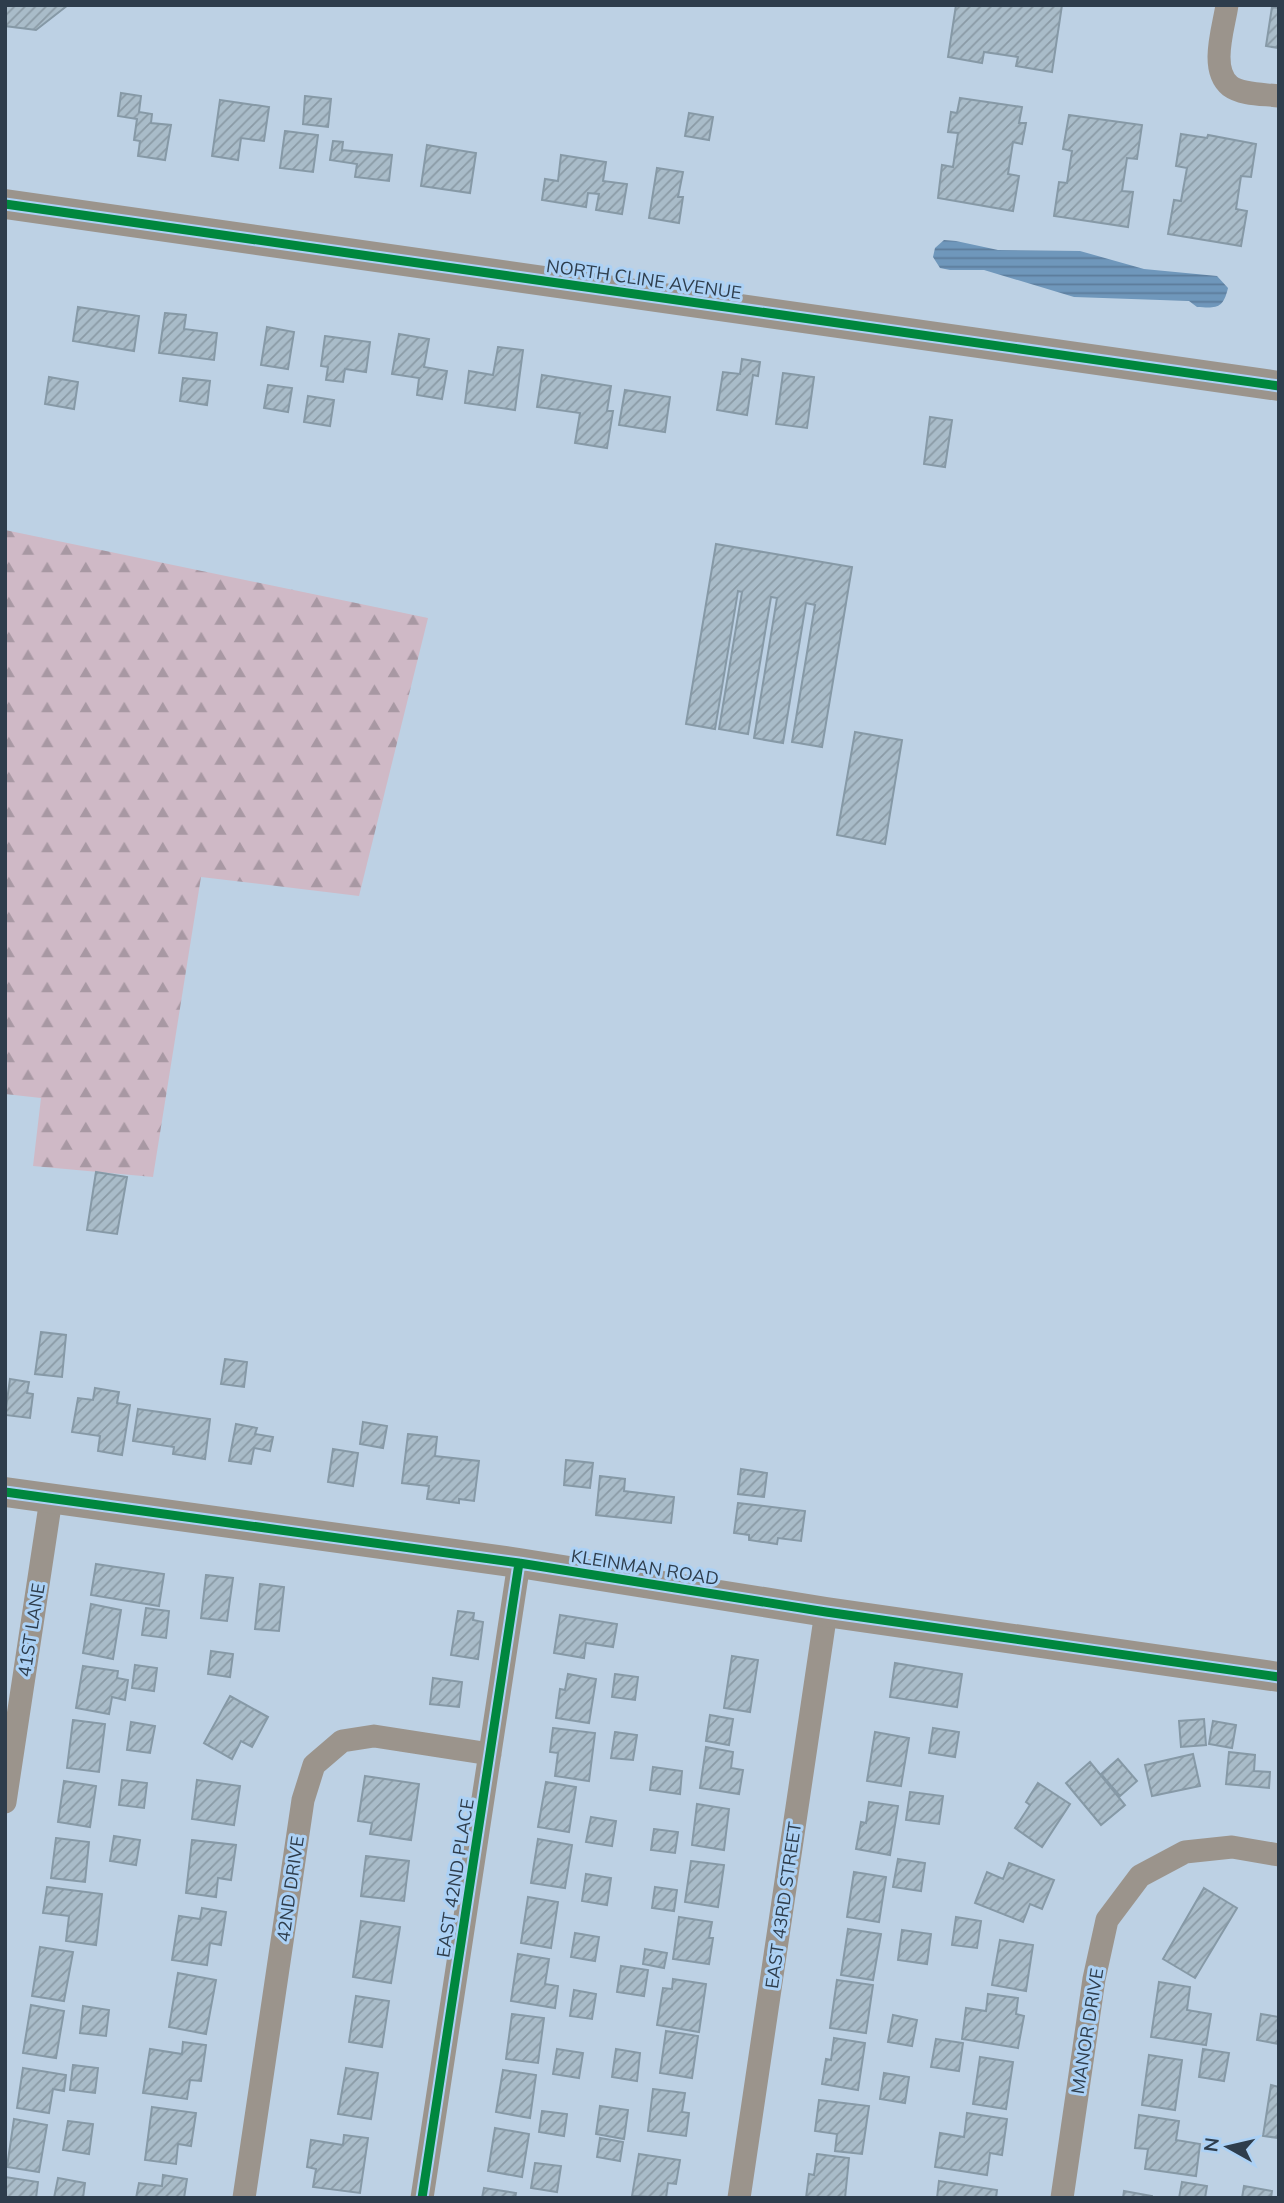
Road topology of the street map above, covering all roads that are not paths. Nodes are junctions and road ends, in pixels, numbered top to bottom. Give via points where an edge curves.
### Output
1 (1227, 5) edge
2 (1279, 96) edge
3 (5, 204) edge
4 (1279, 386) edge
5 (5, 1492) edge
6 (51, 1499) junction
7 (519, 1563) junction
8 (826, 1612) junction
9 (1279, 1677) edge
10 (490, 1754) junction
11 (5, 1802) edge
12 (1279, 1855) edge
13 (244, 2198) edge
14 (422, 2198) edge
15 (739, 2198) edge
16 (1062, 2198) edge

1 - 2 street via 1219,57 1224,79 1237,90
3 - 4 street, NORTH CLINE AVENUE
5 - 6 street, KLEINMAN ROAD
6 - 7 street, KLEINMAN ROAD
6 - 11 street, 41ST LANE
7 - 8 street, KLEINMAN ROAD
7 - 10 street, EAST 42ND PLACE
8 - 9 street, KLEINMAN ROAD
8 - 15 street, EAST 43RD STREET
10 - 13 street, 42ND DRIVE via 374,1736 342,1741 314,1765 303,1800
10 - 14 street, EAST 42ND PLACE
12 - 16 street, MANOR DRIVE via 1232,1847 1185,1852 1140,1876 1107,1920

